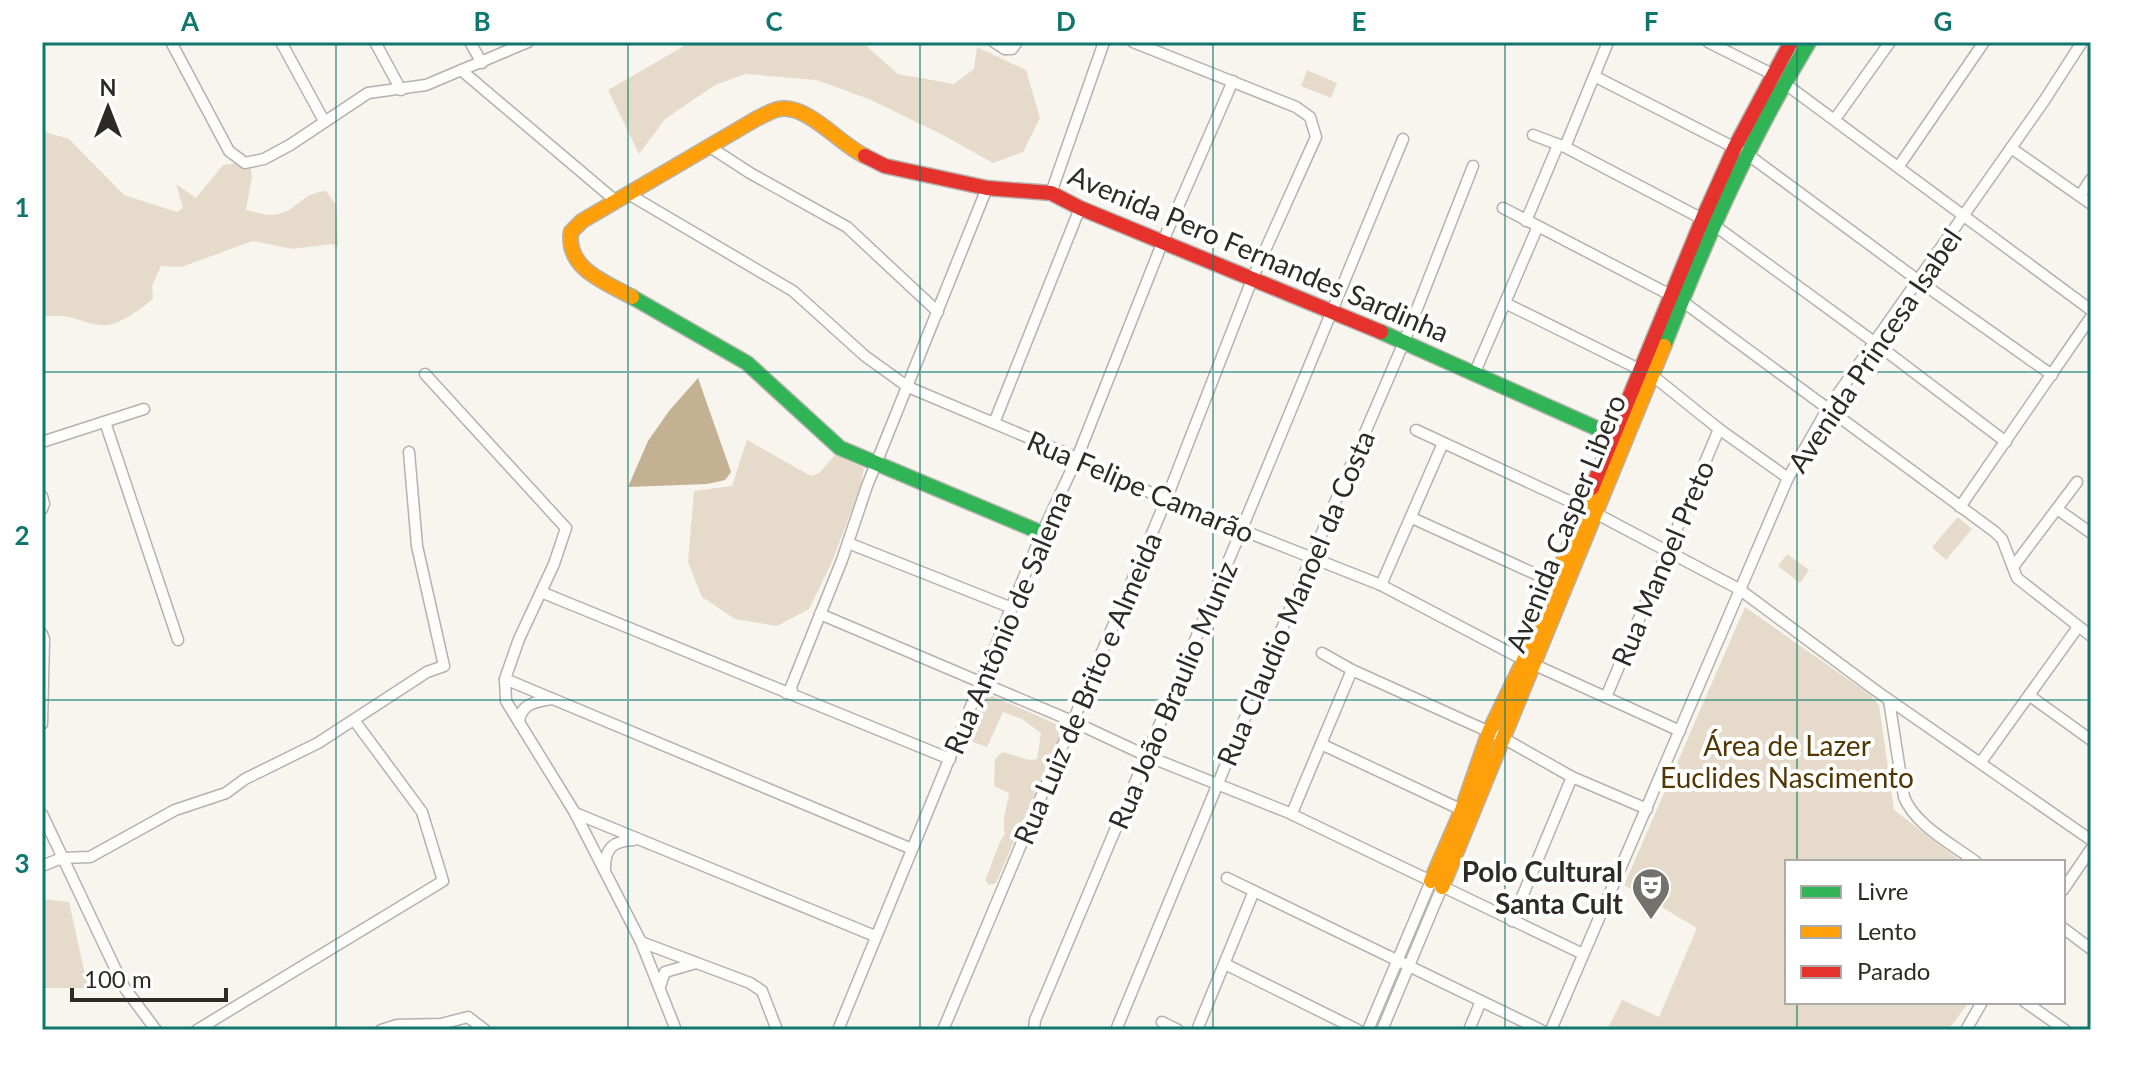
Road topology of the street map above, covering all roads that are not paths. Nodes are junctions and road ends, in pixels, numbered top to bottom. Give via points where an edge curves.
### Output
1 (171, 42) edge
2 (281, 42) edge
3 (375, 42) edge
4 (470, 42) edge
5 (528, 42) edge
6 (994, 42) edge
7 (1017, 42) edge
8 (1104, 42) edge
9 (1133, 42) edge
10 (1608, 42) edge
11 (1708, 42) edge
12 (1791, 42) edge
13 (1809, 42) edge
14 (1890, 42) edge
15 (1984, 42) edge
16 (2082, 42) edge
17 (1003, 46) edge
18 (482, 63) junction
19 (461, 70) junction
20 (1594, 76) junction
21 (1777, 78) junction
22 (1233, 81) junction
23 (401, 90) junction
24 (1835, 119) junction
25 (324, 121) junction
26 (1533, 135) dead end
27 (1403, 139) dead end
28 (1562, 146) junction
29 (710, 147) junction
30 (2011, 148) junction
31 (1741, 151) junction
32 (1473, 166) dead end
33 (1899, 166) junction
34 (2091, 179) edge
35 (987, 188) junction
36 (1051, 193) junction
37 (2080, 196) junction
38 (624, 198) junction
39 (2091, 204) edge
40 (1080, 208) junction
41 (1503, 208) dead end
42 (1963, 216) junction
43 (1526, 221) junction
44 (1709, 222) junction
45 (1538, 226) junction
46 (1163, 241) junction
47 (1253, 277) junction
48 (1919, 281) junction
49 (1677, 298) junction
50 (1505, 303) junction
51 (2091, 310) edge
52 (938, 312) junction
53 (1332, 312) junction
54 (2091, 317) edge
55 (1404, 342) junction
56 (1874, 342) junction
57 (1475, 372) junction
58 (1647, 373) junction
59 (425, 374) dead end
60 (2052, 375) junction
61 (908, 387) junction
62 (1828, 408) junction
63 (144, 409) dead end
64 (105, 422) junction
65 (994, 423) junction
66 (1719, 429) junction
67 (1416, 430) dead end
68 (1614, 436) junction
69 (42, 442) edge
70 (2006, 442) junction
71 (1443, 443) junction
72 (409, 452) dead end
73 (1077, 458) junction
74 (878, 462) junction
75 (1788, 478) junction
76 (2077, 482) dead end
77 (42, 496) edge
78 (1166, 500) junction
79 (1960, 507) junction
80 (42, 509) edge
81 (2057, 509) junction
82 (1591, 511) junction
83 (1412, 518) junction
84 (1241, 531) junction
85 (1042, 533) junction
86 (2091, 533) edge
87 (848, 543) junction
88 (1666, 551) junction
89 (1312, 556) junction
90 (2013, 567) junction
91 (1553, 582) junction
92 (1381, 585) junction
93 (1739, 589) junction
94 (541, 592) junction
95 (1012, 608) junction
96 (820, 614) junction
97 (2078, 627) junction
98 (42, 634) edge
99 (2091, 636) edge
100 (178, 640) dead end
101 (1322, 653) dead end
102 (1530, 662) junction
103 (1352, 670) junction
104 (505, 679) junction
105 (980, 683) junction
106 (786, 693) junction
107 (2030, 696) junction
108 (1606, 697) junction
109 (552, 699) junction
110 (1889, 700) junction
111 (354, 720) junction
112 (1072, 721) junction
113 (519, 722) junction
114 (42, 724) edge
115 (1680, 731) junction
116 (1496, 735) junction
117 (2091, 740) edge
118 (1321, 744) junction
119 (1147, 756) junction
120 (950, 759) junction
121 (1981, 762) junction
122 (1572, 777) junction
123 (1218, 782) junction
124 (1647, 809) junction
125 (1462, 810) junction
126 (575, 813) junction
127 (1292, 813) junction
128 (42, 814) edge
129 (639, 840) junction
130 (2091, 840) edge
131 (912, 849) junction
132 (2091, 849) edge
133 (62, 858) junction
134 (1973, 860) edge
135 (42, 866) edge
136 (606, 874) junction
137 (1227, 878) dead end
138 (1437, 884) junction
139 (2065, 887) edge
140 (1254, 891) junction
141 (1512, 921) junction
142 (2065, 930) edge
143 (875, 936) junction
144 (641, 942) junction
145 (2091, 949) edge
146 (1583, 954) junction
147 (1404, 962) junction
148 (696, 963) junction
149 (1225, 964) junction
150 (660, 988) junction
151 (1481, 1001) junction
152 (1981, 1004) edge
153 (2028, 1004) edge
154 (1162, 1022) dead end
155 (156, 1030) edge
156 (197, 1030) edge
157 (381, 1030) edge
158 (485, 1030) edge
159 (676, 1030) edge
160 (777, 1030) edge
161 (838, 1030) edge
162 (943, 1030) edge
163 (1034, 1030) edge
164 (1116, 1030) edge
165 (1178, 1030) edge
166 (1197, 1030) edge
167 (1358, 1030) edge
168 (1368, 1030) edge
169 (1382, 1030) edge
170 (1469, 1030) edge
171 (1541, 1030) edge
172 (1551, 1030) edge
173 (1966, 1030) edge
174 (2065, 1030) edge

1 - 25 street via 238,160 251,163
2 - 25 street
3 - 23 street
4 - 18 street
5 - 18 street
6 - 17 street
7 - 17 street via 1012,49
8 - 36 street
9 - 22 street
10 - 20 street
11 - 21 street
12 - 21 street, Avenida Casper Libero
13 - 21 street, Avenida Casper Libero
14 - 24 street
15 - 33 street
16 - 30 street, Avenida Princesa Isabel
18 - 19 street
19 - 23 street
19 - 38 street, Rua Felipe Camarão
20 - 28 street
20 - 31 street
21 - 24 street
21 - 31 street, Avenida Casper Libero
22 - 46 street, Rua Antônio de Salema
22 - 47 street, Rua Luiz de Brito e Almeida via 1305,113 1316,137
23 - 25 street via 368,93
24 - 33 street
26 - 28 street
27 - 53 street, Rua João Braulio Muniz
28 - 43 street
28 - 44 street
29 - 35 street, Avenida Pero Fernandes Sardinha via 767,114 792,108 867,159
29 - 38 street
29 - 52 street via 847,227
30 - 37 street
30 - 42 street, Avenida Princesa Isabel
31 - 44 street, Avenida Casper Libero
31 - 48 street
32 - 55 street, Rua Claudio Manoel da Costa
33 - 42 street
34 - 37 street
35 - 36 street, Avenida Pero Fernandes Sardinha
35 - 52 street
36 - 40 street, Avenida Pero Fernandes Sardinha
37 - 39 street
38 - 61 street, Rua Felipe Camarão via 793,291
38 - 74 street via 571,232 575,261 726,349 768,378 840,448
40 - 46 street, Avenida Pero Fernandes Sardinha
40 - 65 street
41 - 43 street
42 - 48 street, Avenida Princesa Isabel
42 - 51 street
43 - 45 street
44 - 49 street, Avenida Casper Libero
44 - 56 street
45 - 49 street
45 - 50 street
46 - 47 street, Avenida Pero Fernandes Sardinha
46 - 73 street, Rua Antônio de Salema
47 - 53 street, Avenida Pero Fernandes Sardinha
47 - 78 street, Rua Luiz de Brito e Almeida
48 - 56 street, Avenida Princesa Isabel
48 - 60 street
49 - 58 street, Avenida Casper Libero
49 - 62 street
50 - 57 street
50 - 58 street
52 - 61 street
53 - 55 street, Avenida Pero Fernandes Sardinha
53 - 84 street, Rua João Braulio Muniz
54 - 60 street
55 - 57 street, Avenida Pero Fernandes Sardinha
55 - 89 street, Rua Claudio Manoel da Costa
56 - 62 street, Avenida Princesa Isabel
56 - 70 street
57 - 68 street, Avenida Pero Fernandes Sardinha
58 - 66 street
58 - 68 street, Avenida Casper Libero
58 - 82 street, Avenida Casper Libero
59 - 94 street via 566,528
60 - 70 street
61 - 65 street, Rua Felipe Camarão
61 - 74 street
62 - 75 street, Avenida Princesa Isabel
62 - 79 street
63 - 64 street
64 - 69 street
64 - 100 street
65 - 73 street, Rua Felipe Camarão
66 - 75 street
66 - 88 street, Rua Manoel Preto
67 - 71 street
68 - 82 street, Avenida Casper Libero
70 - 79 street
71 - 82 street
71 - 83 street
72 - 111 street via 417,546 444,666
73 - 78 street, Rua Felipe Camarão
73 - 85 street, Rua Antônio de Salema
74 - 85 street
74 - 87 street
75 - 93 street, Avenida Princesa Isabel
76 - 81 street
77 - 80 street
78 - 84 street, Rua Felipe Camarão
78 - 112 street, Rua Luiz de Brito e Almeida
79 - 90 street via 2002,539
81 - 86 street
81 - 90 street
82 - 88 street
82 - 91 street, Avenida Casper Libero
82 - 102 street, Avenida Casper Libero
83 - 91 street
83 - 92 street
84 - 89 street, Rua Felipe Camarão
84 - 119 street, Rua João Braulio Muniz
85 - 95 street, Rua Antônio de Salema
87 - 95 street
87 - 96 street
88 - 93 street
88 - 108 street, Rua Manoel Preto
89 - 92 street, Rua Felipe Camarão
89 - 123 street, Rua Claudio Manoel da Costa
90 - 97 street via 2017,578
91 - 102 street, Avenida Casper Libero
92 - 102 street, Rua Felipe Camarão
93 - 110 street
93 - 115 street, Avenida Princesa Isabel
94 - 104 street
94 - 106 street
95 - 105 street, Rua Antônio de Salema
96 - 105 street
96 - 106 street via 792,691
97 - 99 street
97 - 107 street
98 - 114 street
101 - 103 street
102 - 108 street, Rua Felipe Camarão
102 - 116 street, Avenida Casper Libero
103 - 116 street
103 - 118 street
104 - 109 street
104 - 113 street via 506,701
105 - 112 street
105 - 120 street, Rua Antônio de Salema
106 - 120 street
107 - 117 street
107 - 121 street
108 - 115 street, Rua Felipe Camarão
109 - 113 street via 529,704
109 - 131 street
110 - 121 street
110 - 134 street via 1908,807
111 - 133 street via 226,793 175,810 90,857
111 - 156 street via 422,812 443,881
112 - 119 street
112 - 162 street, Rua Luiz de Brito e Almeida
113 - 126 street
115 - 124 street, Avenida Princesa Isabel
116 - 122 street
116 - 125 street, Avenida Casper Libero
116 - 138 street, Avenida Casper Libero
118 - 125 street
118 - 127 street
119 - 123 street
119 - 163 street, Rua João Braulio Muniz
120 - 131 street, Rua Antônio de Salema
121 - 130 street
122 - 124 street
122 - 141 street
123 - 127 street
123 - 164 street, Rua Claudio Manoel da Costa
124 - 146 street, Avenida Princesa Isabel
125 - 138 street, Avenida Casper Libero
126 - 129 street
126 - 136 street
127 - 138 street
128 - 133 street
129 - 136 street via 608,848
129 - 143 street
131 - 143 street, Rua Antônio de Salema
132 - 139 street
133 - 135 street
133 - 155 street via 124,987
136 - 144 street
137 - 140 street
138 - 141 street
138 - 147 street, Avenida Casper Libero
140 - 147 street
140 - 149 street
141 - 146 street
142 - 145 street
143 - 161 street, Rua Antônio de Salema
144 - 148 street
144 - 150 street
146 - 172 street, Avenida Princesa Isabel
147 - 151 street
147 - 168 street, Avenida Casper Libero
147 - 169 street, Avenida Casper Libero
148 - 150 street via 665,972
148 - 160 street via 762,991
149 - 166 street
149 - 167 street
150 - 159 street
151 - 170 street
151 - 171 street
152 - 173 street
153 - 174 street
154 - 165 street
157 - 158 street via 468,1017

